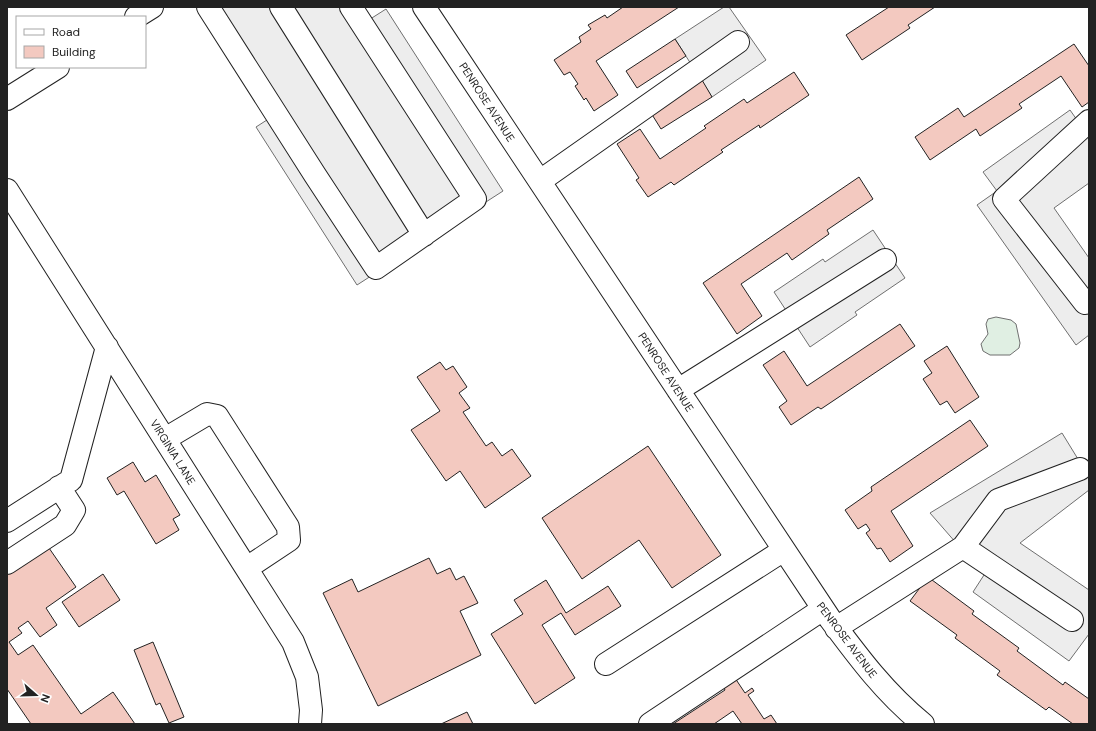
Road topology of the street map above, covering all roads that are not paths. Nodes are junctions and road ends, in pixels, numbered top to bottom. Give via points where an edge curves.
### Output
1 (152, 7) edge
2 (208, 7) edge
3 (281, 7) edge
4 (351, 7) edge
5 (424, 7) edge
6 (138, 16) edge
7 (738, 42) dead end
8 (56, 68) edge
9 (7, 99) edge
10 (1089, 120) edge
11 (540, 181) junction
12 (7, 190) edge
13 (424, 235) junction
14 (885, 260) dead end
15 (1085, 303) dead end
16 (107, 347) junction
17 (678, 390) junction
18 (165, 439) junction
19 (1080, 469) dead end
20 (59, 487) junction
21 (7, 521) edge
22 (963, 547) junction
23 (784, 550) junction
24 (7, 563) edge
25 (247, 568) junction
26 (823, 609) junction
27 (1072, 620) dead end
28 (836, 628) junction
29 (606, 664) dead end
30 (310, 724) edge
31 (650, 724) edge
32 (923, 724) edge

1 - 6 street
2 - 13 street via 376,268
3 - 13 street
4 - 13 street via 475,199
5 - 11 street, PENROSE AVENUE
7 - 11 street
8 - 9 street
10 - 15 street via 1004,199
11 - 17 street, PENROSE AVENUE
12 - 16 street, VIRGINIA LANE
14 - 17 street
16 - 18 street, VIRGINIA LANE
16 - 20 street via 71,480
17 - 23 street, PENROSE AVENUE
18 - 25 street, VIRGINIA LANE
18 - 25 street via 207,414 217,416 288,527 289,540
19 - 22 street via 998,500
20 - 21 street
20 - 24 street via 74,510 65,525
22 - 27 street
22 - 28 street
23 - 26 street, PENROSE AVENUE
23 - 29 street
25 - 30 street, VIRGINIA LANE via 293,642 303,665 311,710
26 - 28 street, PENROSE AVENUE
26 - 31 street
28 - 32 street, PENROSE AVENUE via 883,687

